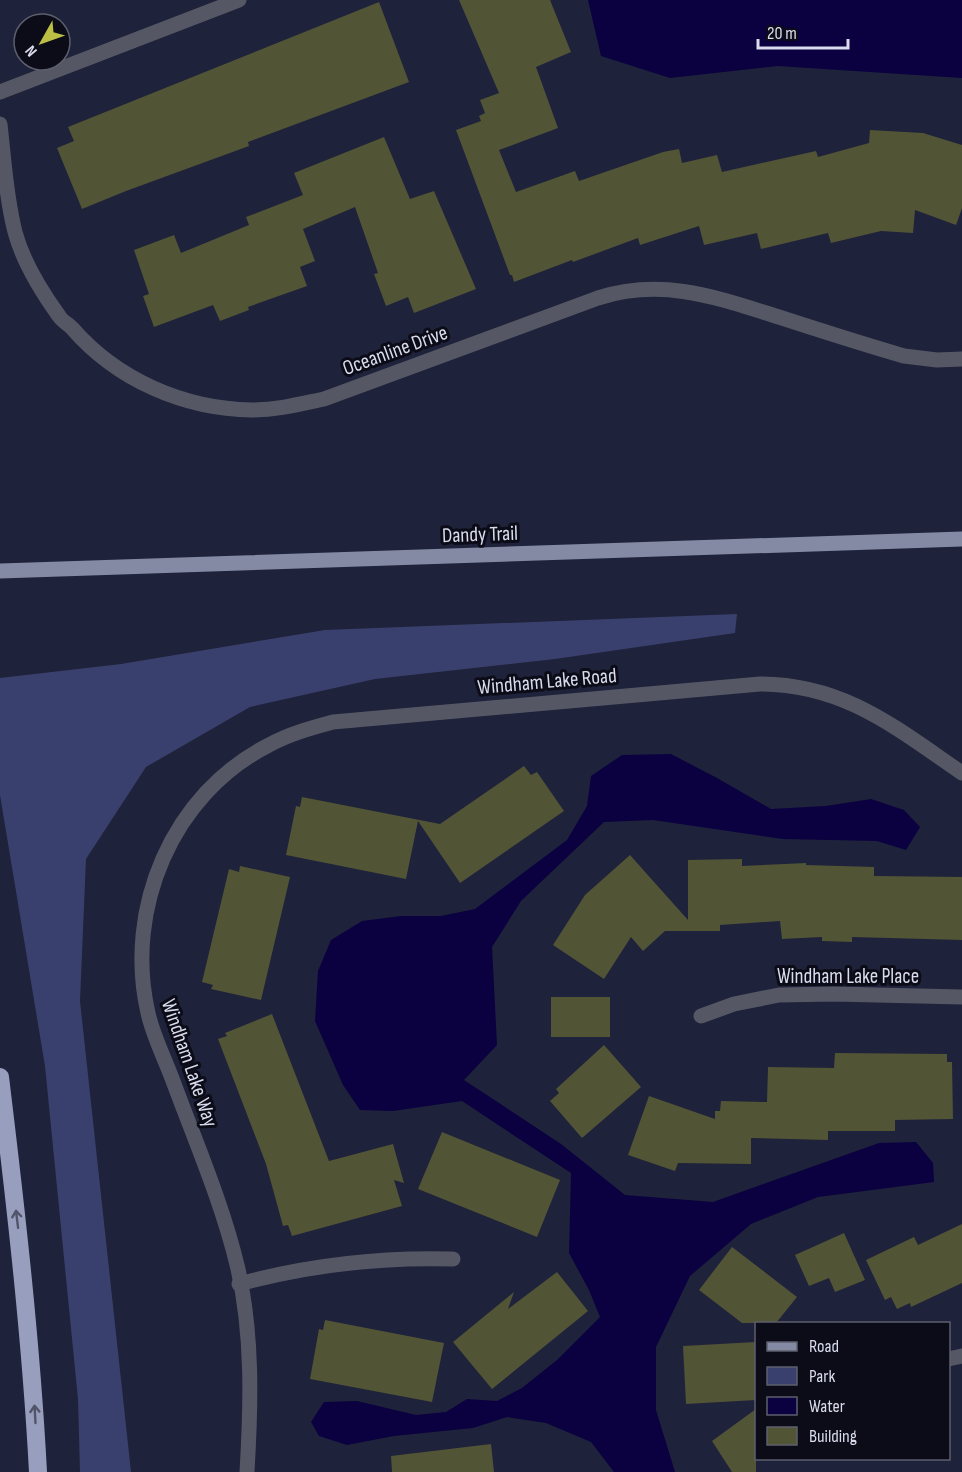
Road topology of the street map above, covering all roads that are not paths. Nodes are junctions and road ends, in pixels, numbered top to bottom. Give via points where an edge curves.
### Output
1 (239, 0) edge
2 (0, 92) edge
3 (0, 124) edge
4 (962, 359) edge
5 (962, 539) edge
6 (0, 571) edge
7 (962, 773) edge
8 (165, 853) joint
9 (962, 997) edge
10 (701, 1016) dead end
11 (0, 1077) edge
12 (453, 1260) dead end
13 (239, 1284) junction
14 (38, 1472) edge
15 (248, 1472) edge

1 - 2 street
3 - 4 street, Oceanline Drive via 16,233 37,283 60,318 110,365 158,391 197,404 252,410 324,399 598,298 645,288 705,294 904,356
5 - 6 main road, Dandy Trail
7 - 8 street, Windham Lake Road via 855,704 829,693 774,684 359,718 293,734 245,760 194,807
8 - 13 street, Windham Lake Way via 144,919 143,988 148,1015 214,1190
9 - 10 street, Windham Lake Place via 779,995 734,1004
14 -> 11 highway via 21,1248
12 - 13 street via 390,1259 326,1266
13 - 15 street, Windham Lake Way via 248,1329 251,1382

